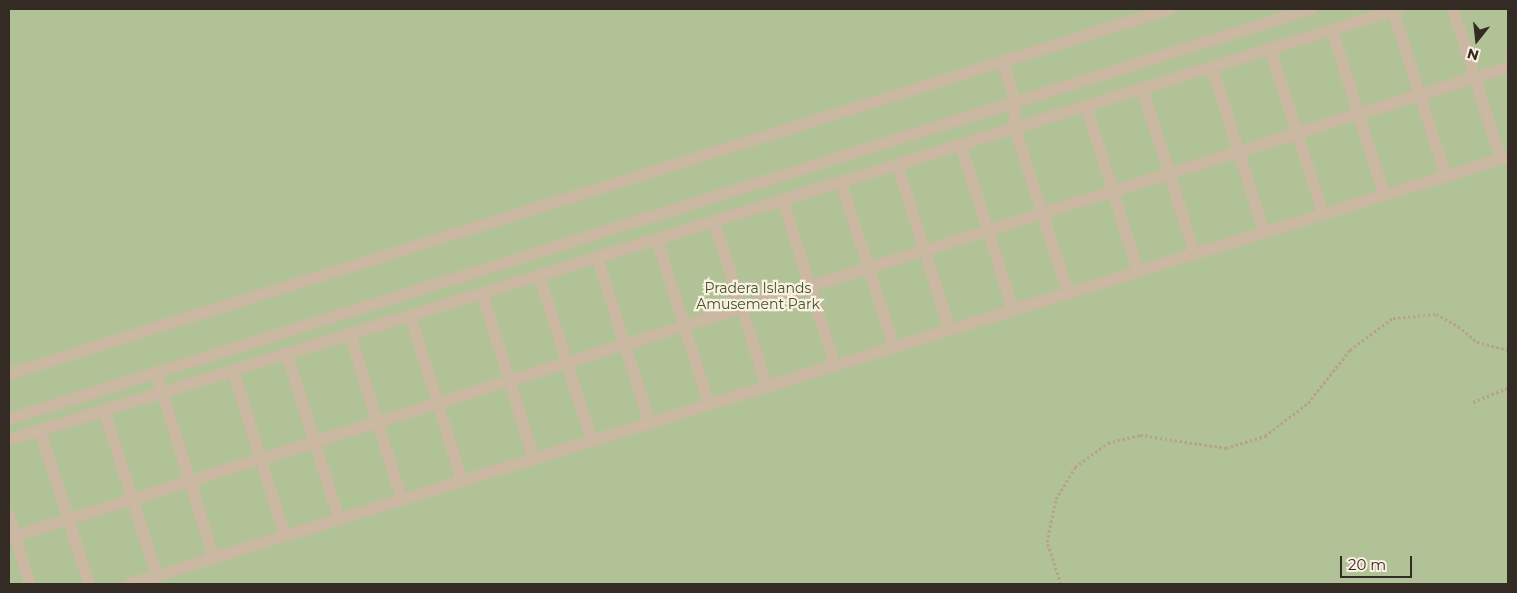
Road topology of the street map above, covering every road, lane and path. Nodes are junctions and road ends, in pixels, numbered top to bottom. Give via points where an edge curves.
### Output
1 (1170, 9) edge
2 (1454, 9) edge
3 (1304, 10) edge
4 (1396, 10) edge
5 (1332, 30) junction
6 (1270, 49) junction
7 (1003, 61) junction
8 (1212, 67) junction
9 (1508, 67) edge
10 (1475, 77) junction
11 (1142, 88) junction
12 (1420, 95) junction
13 (1016, 101) junction
14 (1086, 106) junction
15 (1358, 114) junction
16 (1015, 128) junction
17 (1297, 133) junction
18 (961, 145) junction
19 (1239, 152) junction
20 (1505, 158) edge
21 (897, 164) junction
22 (1169, 173) junction
23 (1446, 176) junction
24 (841, 182) junction
25 (1113, 191) junction
26 (1384, 195) junction
27 (783, 200) junction
28 (1042, 213) junction
29 (1323, 214) junction
30 (714, 221) junction
31 (988, 230) junction
32 (1264, 232) junction
33 (657, 239) junction
34 (924, 250) junction
35 (1194, 254) junction
36 (597, 258) junction
37 (868, 268) junction
38 (1138, 271) junction
39 (539, 275) junction
40 (810, 286) junction
41 (482, 293) junction
42 (1068, 293) junction
43 (742, 307) junction
44 (1013, 310) junction
45 (410, 315) junction
46 (684, 326) junction
47 (950, 330) junction
48 (350, 334) junction
49 (625, 344) junction
50 (894, 347) junction
51 (1508, 350) edge
52 (287, 354) junction
53 (567, 363) junction
54 (835, 366) junction
55 (233, 370) junction
56 (156, 373) junction
57 (9, 374) edge
58 (509, 381) junction
59 (767, 387) junction
60 (1508, 388) edge
61 (161, 393) junction
62 (1473, 402) dead end
63 (438, 403) junction
64 (709, 405) junction
65 (104, 410) junction
66 (9, 419) edge
67 (377, 422) junction
68 (650, 423) junction
69 (40, 430) junction
70 (9, 440) edge
71 (592, 441) junction
72 (315, 442) junction
73 (260, 459) junction
74 (534, 459) junction
75 (189, 481) junction
76 (462, 481) junction
77 (133, 499) junction
78 (402, 500) junction
79 (9, 516) edge
80 (68, 519) junction
81 (339, 519) junction
82 (285, 536) junction
83 (12, 537) edge
84 (214, 558) junction
85 (157, 576) junction
86 (30, 584) edge
87 (88, 584) edge
88 (130, 584) edge
89 (1061, 584) edge

1 - 7 lane
2 - 10 lane
3 - 13 lane
4 - 5 lane
4 - 12 lane
5 - 6 lane
5 - 15 lane
6 - 8 lane
6 - 17 lane
7 - 13 lane
7 - 57 lane
8 - 11 lane
8 - 19 lane
9 - 10 lane
10 - 12 lane
10 - 20 lane
11 - 14 lane
11 - 22 lane
12 - 15 lane
12 - 23 lane
13 - 16 lane
13 - 56 lane
14 - 16 lane
14 - 25 lane
15 - 17 lane
15 - 26 lane
16 - 18 lane
16 - 28 lane
17 - 19 lane
17 - 29 lane
18 - 21 lane
18 - 31 lane
19 - 22 lane
19 - 32 lane
20 - 23 lane
21 - 24 lane
21 - 34 lane
22 - 25 lane
22 - 35 lane
23 - 26 lane
24 - 27 lane
24 - 37 lane
25 - 28 lane
25 - 38 lane
26 - 29 lane
27 - 30 lane
27 - 40 lane
28 - 31 lane
28 - 42 lane
29 - 32 lane
30 - 33 lane
30 - 43 lane
31 - 34 lane
31 - 44 lane
32 - 35 lane
33 - 36 lane
33 - 46 lane
34 - 37 lane
34 - 47 lane
35 - 38 lane
36 - 39 lane
36 - 49 lane
37 - 40 lane
37 - 50 lane
38 - 42 lane
39 - 41 lane
39 - 53 lane
40 - 43 lane
40 - 54 lane
41 - 45 lane
41 - 58 lane
42 - 44 lane
43 - 46 lane
43 - 59 lane
44 - 47 lane
45 - 48 lane
45 - 63 lane
46 - 49 lane
46 - 64 lane
47 - 50 lane
48 - 52 lane
48 - 67 lane
49 - 53 lane
49 - 68 lane
50 - 54 lane
51 - 89 path via 1477,342 1436,314 1393,318 1350,350 1308,403 1265,436 1226,448 1140,435 1108,442 1075,467 1056,499 1047,542
52 - 55 lane
52 - 72 lane
53 - 58 lane
53 - 71 lane
54 - 59 lane
55 - 61 lane
55 - 73 lane
56 - 61 lane
56 - 66 lane
58 - 63 lane
58 - 74 lane
59 - 64 lane
60 - 62 path
61 - 65 lane
61 - 75 lane
63 - 67 lane
63 - 76 lane
64 - 68 lane
65 - 69 lane
65 - 77 lane
67 - 72 lane
67 - 78 lane
68 - 71 lane
69 - 70 lane
69 - 80 lane
71 - 74 lane
72 - 73 lane
72 - 81 lane
73 - 75 lane
73 - 82 lane
74 - 76 lane
75 - 77 lane
75 - 84 lane
76 - 78 lane
77 - 80 lane
77 - 85 lane
78 - 81 lane
79 - 83 lane
80 - 83 lane
80 - 87 lane
81 - 82 lane
82 - 84 lane
83 - 86 lane
84 - 85 lane
85 - 88 lane

